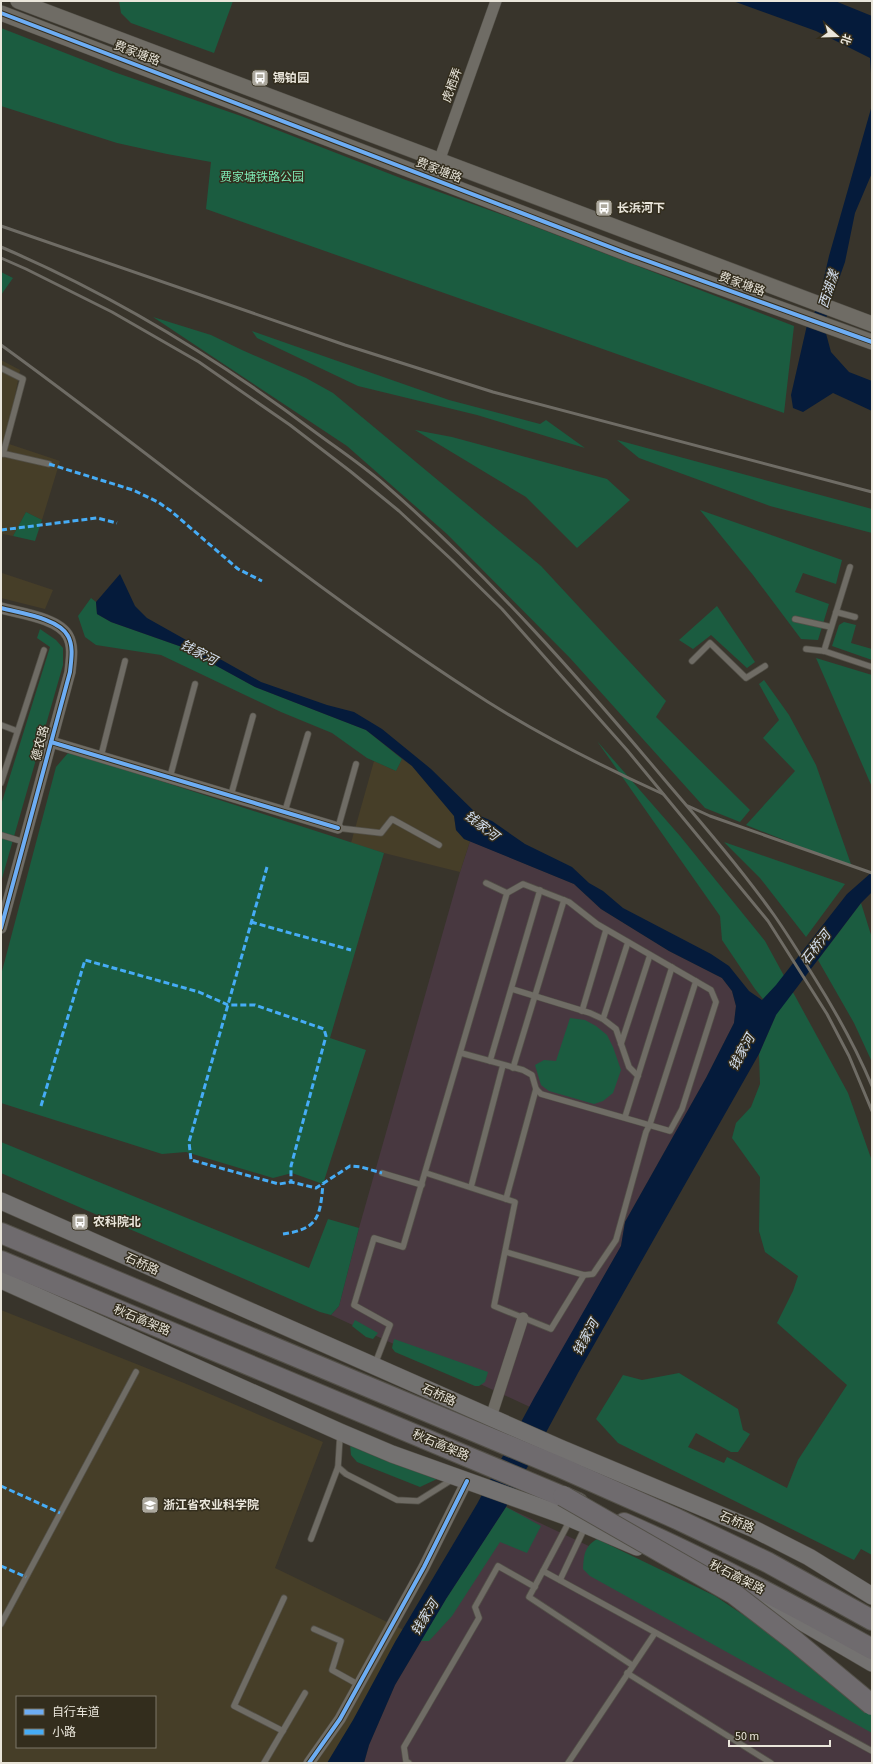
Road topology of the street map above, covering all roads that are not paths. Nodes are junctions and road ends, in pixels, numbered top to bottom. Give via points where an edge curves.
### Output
1 (18, 1) edge
2 (496, 1) edge
3 (1, 13) edge
4 (87, 27) junction
5 (82, 43) junction
6 (439, 160) junction
7 (433, 178) junction
8 (867, 322) edge
9 (872, 342) edge
10 (1, 368) edge
11 (2, 454) edge
12 (49, 464) dead end
13 (850, 567) dead end
14 (1, 608) edge
15 (836, 612) junction
16 (855, 617) dead end
17 (795, 619) dead end
18 (831, 627) junction
19 (806, 649) dead end
20 (44, 650) dead end
21 (824, 651) junction
22 (692, 660) dead end
23 (125, 661) dead end
24 (765, 666) dead end
25 (872, 667) edge
26 (195, 684) dead end
27 (253, 716) dead end
28 (1, 725) edge
29 (17, 730) junction
30 (308, 734) dead end
31 (51, 742) junction
32 (101, 756) junction
33 (356, 764) dead end
34 (170, 777) junction
35 (1, 783) edge
36 (231, 795) junction
37 (285, 812) junction
38 (338, 828) junction
39 (1, 835) edge
40 (24, 842) junction
41 (439, 845) dead end
42 (486, 883) dead end
43 (540, 890) junction
44 (507, 893) junction
45 (564, 900) junction
46 (1, 928) edge
47 (606, 930) junction
48 (628, 942) junction
49 (650, 955) junction
50 (672, 967) junction
51 (696, 981) junction
52 (512, 989) junction
53 (535, 996) junction
54 (582, 1011) junction
55 (603, 1019) junction
56 (621, 1044) junction
57 (461, 1053) junction
58 (490, 1061) junction
59 (503, 1065) junction
60 (513, 1068) junction
61 (638, 1076) junction
62 (536, 1090) junction
63 (625, 1117) junction
64 (650, 1124) junction
65 (426, 1173) junction
66 (382, 1174) dead end
67 (422, 1185) junction
68 (470, 1187) junction
69 (506, 1199) junction
70 (1, 1201) edge
71 (1, 1233) edge
72 (506, 1252) junction
73 (1, 1261) edge
74 (584, 1275) junction
75 (1, 1280) edge
76 (523, 1318) junction
77 (374, 1366) junction
78 (136, 1372) dead end
79 (498, 1420) junction
80 (340, 1432) junction
81 (338, 1467) junction
82 (466, 1480) junction
83 (563, 1496) junction
84 (578, 1522) junction
85 (312, 1539) dead end
86 (543, 1571) junction
87 (560, 1580) junction
88 (535, 1587) junction
89 (872, 1596) edge
90 (284, 1598) dead end
91 (872, 1620) edge
92 (1, 1624) edge
93 (314, 1629) dead end
94 (655, 1633) junction
95 (872, 1649) edge
96 (872, 1663) edge
97 (632, 1665) junction
98 (627, 1673) junction
99 (359, 1685) junction
100 (305, 1693) dead end
101 (872, 1705) edge
102 (283, 1731) junction
103 (872, 1751) edge
104 (264, 1763) edge
105 (309, 1763) edge
106 (409, 1763) edge
107 (568, 1763) edge
108 (771, 1763) edge

1 - 4 street, 费家塘路
2 - 6 street, 虎栖弄
3 - 5 street, 费家塘路
4 - 5 street
4 - 6 street, 费家塘路
5 - 7 street, 费家塘路
6 - 7 street, 虎栖弄
6 - 8 street, 费家塘路
7 - 9 street, 费家塘路 via 631,255
10 - 11 lane via 23,379
11 - 12 lane
13 - 15 lane
14 - 31 street, 德农路 via 50,621 64,628 69,636 72,650 70,672
15 - 16 lane
15 - 18 lane
17 - 18 lane
18 - 21 lane
19 - 21 lane
20 - 29 lane
21 - 25 lane
22 - 24 lane via 710,643 746,678
23 - 32 lane
26 - 34 lane
27 - 36 lane
28 - 29 lane
29 - 35 lane
30 - 37 lane
31 - 32 street
31 - 40 street, 德农路
32 - 34 street
33 - 38 lane
34 - 36 street
36 - 37 street
37 - 38 street
38 - 41 lane via 381,833 392,819
39 - 40 lane
40 - 46 street, 德农路
42 - 44 lane
43 - 44 lane via 523,884
43 - 45 lane
43 - 52 lane
44 - 57 lane
45 - 47 lane
45 - 53 lane
47 - 48 lane
47 - 54 lane
48 - 49 lane
48 - 55 lane
49 - 50 lane
49 - 56 lane
50 - 51 lane
50 - 61 lane
51 - 64 lane
51 - 64 lane via 711,990 716,1002 684,1102 670,1131
52 - 53 lane
52 - 58 lane
53 - 54 lane
53 - 60 lane
54 - 55 lane
55 - 56 lane via 616,1030
56 - 61 lane via 629,1067
57 - 58 lane
57 - 65 lane
58 - 59 lane
59 - 60 lane
59 - 68 lane
60 - 62 lane via 532,1075
61 - 63 lane
62 - 63 lane via 541,1094
62 - 69 lane
63 - 64 lane
64 - 74 lane via 616,1240 593,1274
65 - 67 lane
65 - 68 lane
66 - 67 lane
67 - 77 lane via 403,1247 374,1238 354,1304 390,1325
68 - 69 lane
69 - 72 lane via 515,1202
70 - 77 main road, 石桥路
71 - 91 highway, 秋石高架路 via 555,1465 677,1519 767,1562
72 - 74 lane
72 - 76 lane via 494,1306
73 - 83 highway, 秋石高架路
74 - 76 lane via 552,1329
75 - 80 main road
76 - 79 street
77 - 79 main road, 石桥路
78 - 92 lane
79 - 89 main road, 石桥路 via 754,1528 809,1557
80 - 81 lane
80 - 82 main road via 392,1454
81 - 82 lane via 346,1474 397,1500 418,1501
81 - 85 lane
82 - 84 main road
82 - 99 street via 424,1567
83 - 95 highway, 秋石高架路, bridge via 671,1543
83 - 101 highway, bridge via 734,1594 795,1640
84 - 86 lane
84 - 87 lane
84 - 96 main road via 743,1593 802,1622
86 - 87 lane
86 - 88 lane
87 - 94 lane
88 - 97 lane via 529,1597
88 - 106 lane via 498,1566 475,1607 479,1618 404,1747 406,1761
90 - 102 lane via 234,1706
93 - 99 lane via 341,1641 332,1670
94 - 97 lane
94 - 103 lane
97 - 98 lane
98 - 107 lane
98 - 108 lane
99 - 105 street via 340,1719
100 - 102 lane
102 - 104 lane

